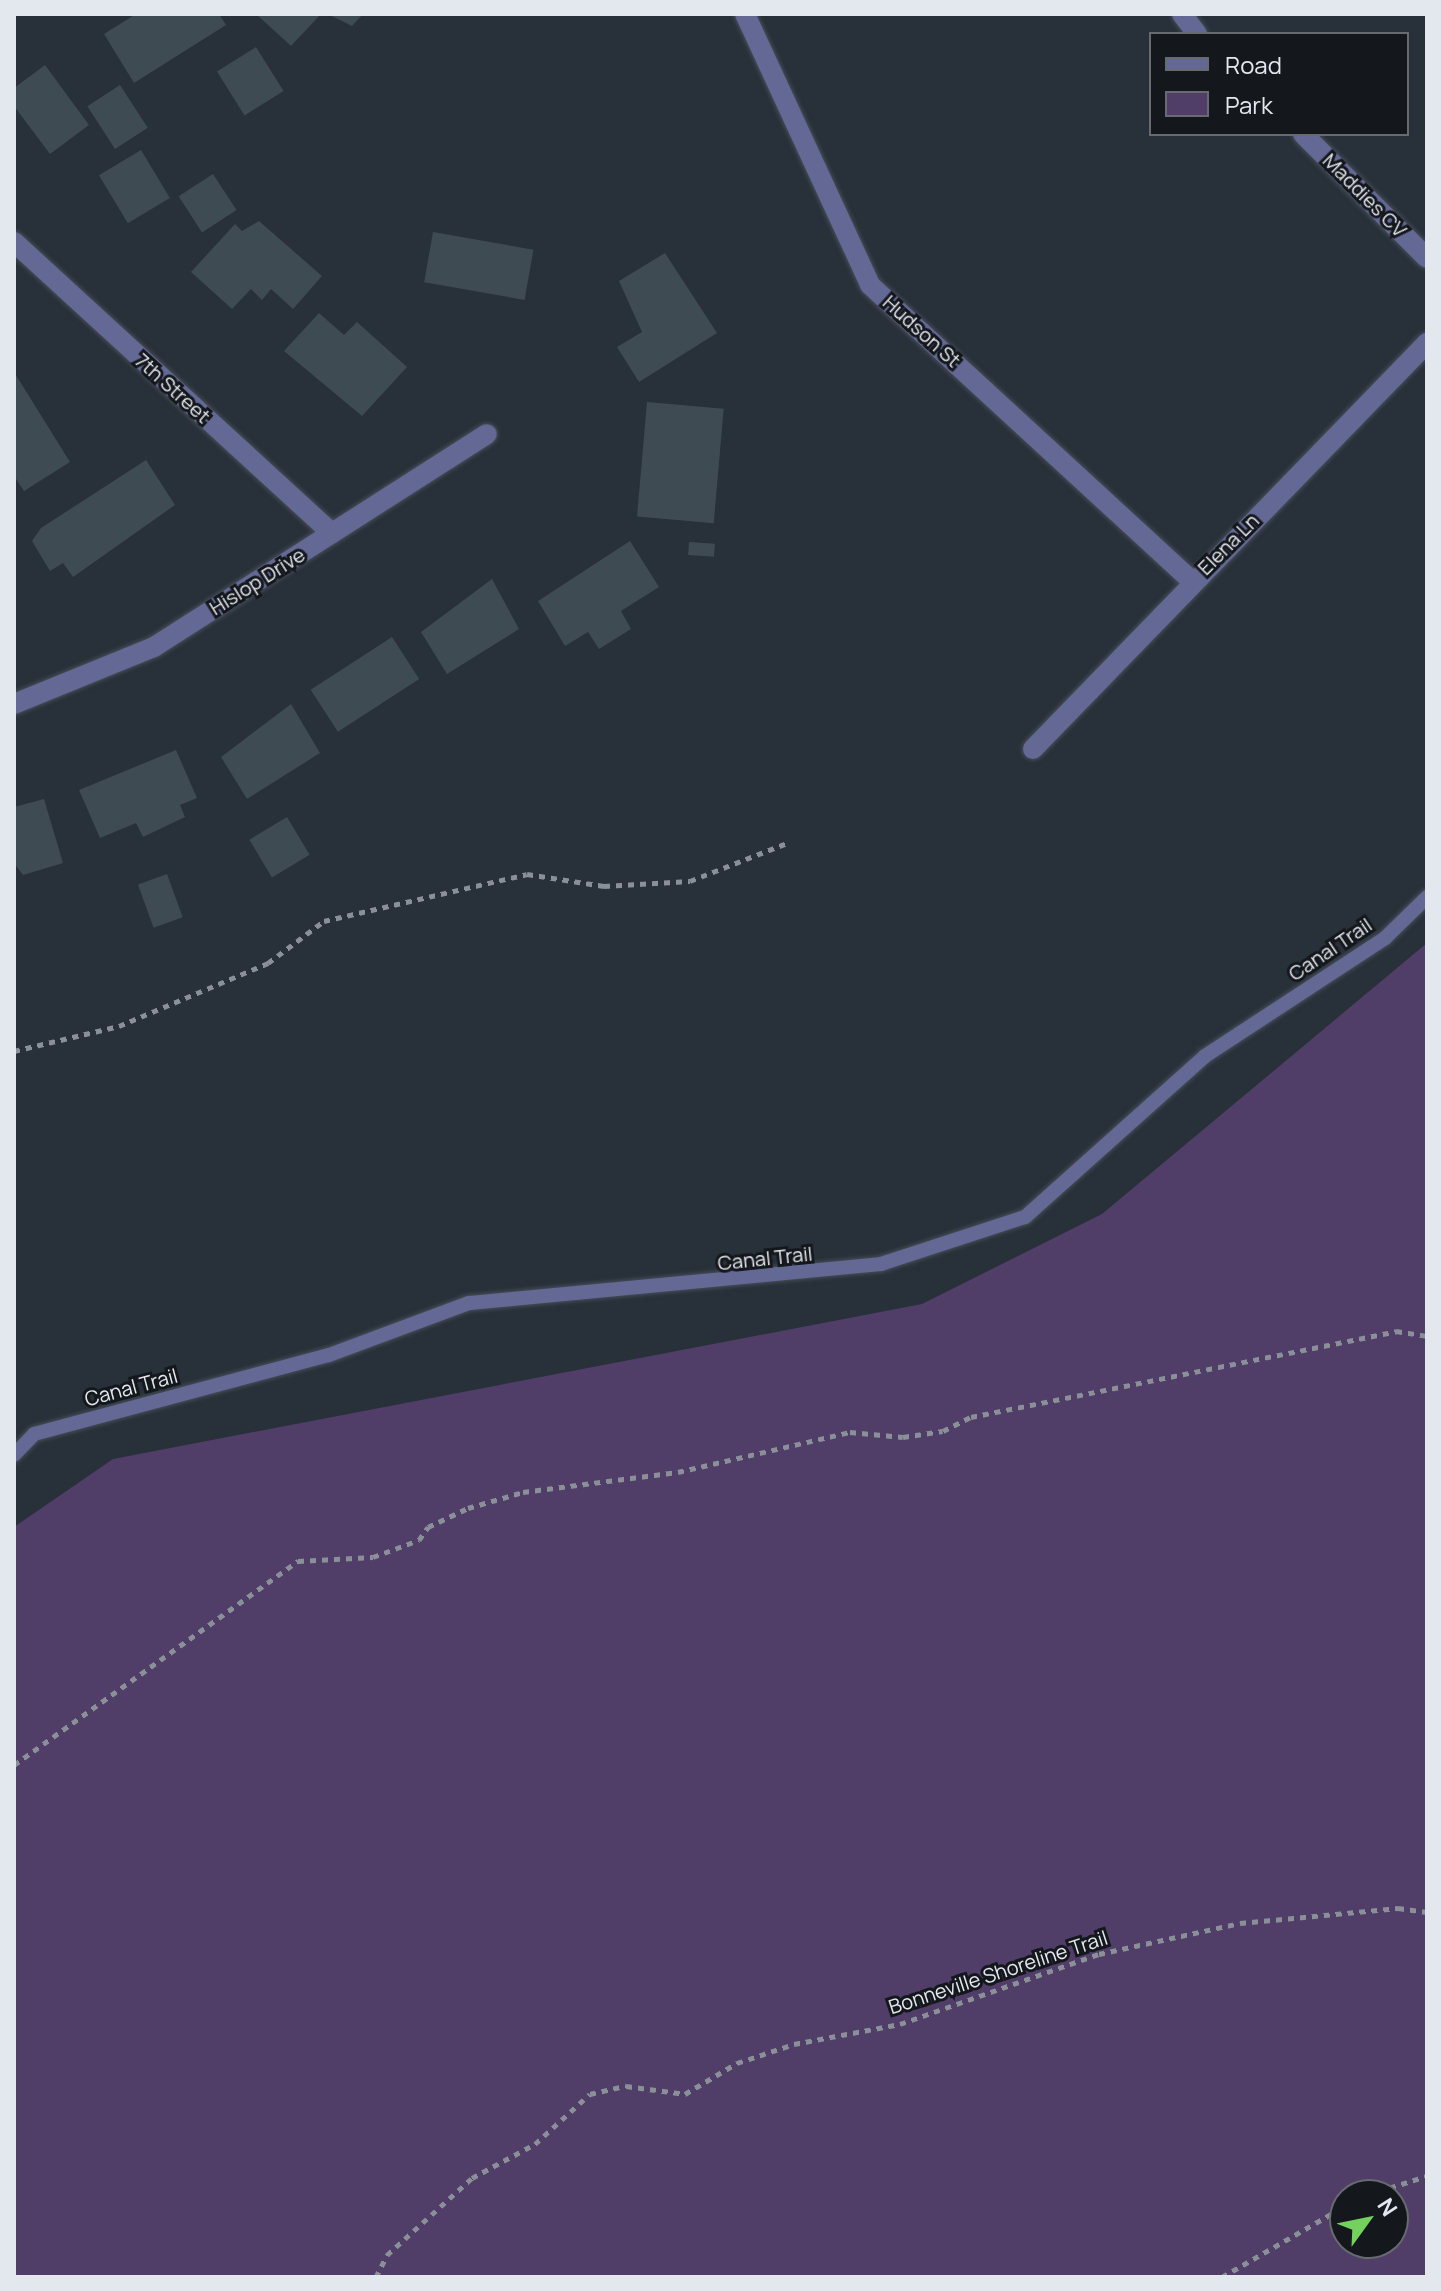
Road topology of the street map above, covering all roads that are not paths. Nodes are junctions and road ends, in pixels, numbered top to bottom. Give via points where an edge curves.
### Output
1 (745, 14) edge
2 (1182, 14) edge
3 (1196, 32) edge
4 (1305, 136) edge
5 (14, 242) edge
6 (1427, 258) edge
7 (1427, 343) edge
8 (487, 434) dead end
9 (332, 533) junction
10 (1191, 580) junction
11 (14, 704) edge
12 (1033, 749) dead end
13 (1427, 897) edge
14 (14, 1455) edge

1 - 10 street, Hudson St via 870,285
2 - 3 street
4 - 6 street, Maddies CV
5 - 9 street, 7th Street
7 - 10 street, Elena Ln
8 - 9 street, Hislop Drive
9 - 11 street, Hislop Drive via 154,647
10 - 12 street, Elena Ln
13 - 14 lane, Canal Trail via 1385,938 1205,1056 1025,1217 881,1264 469,1303 329,1355 34,1434

